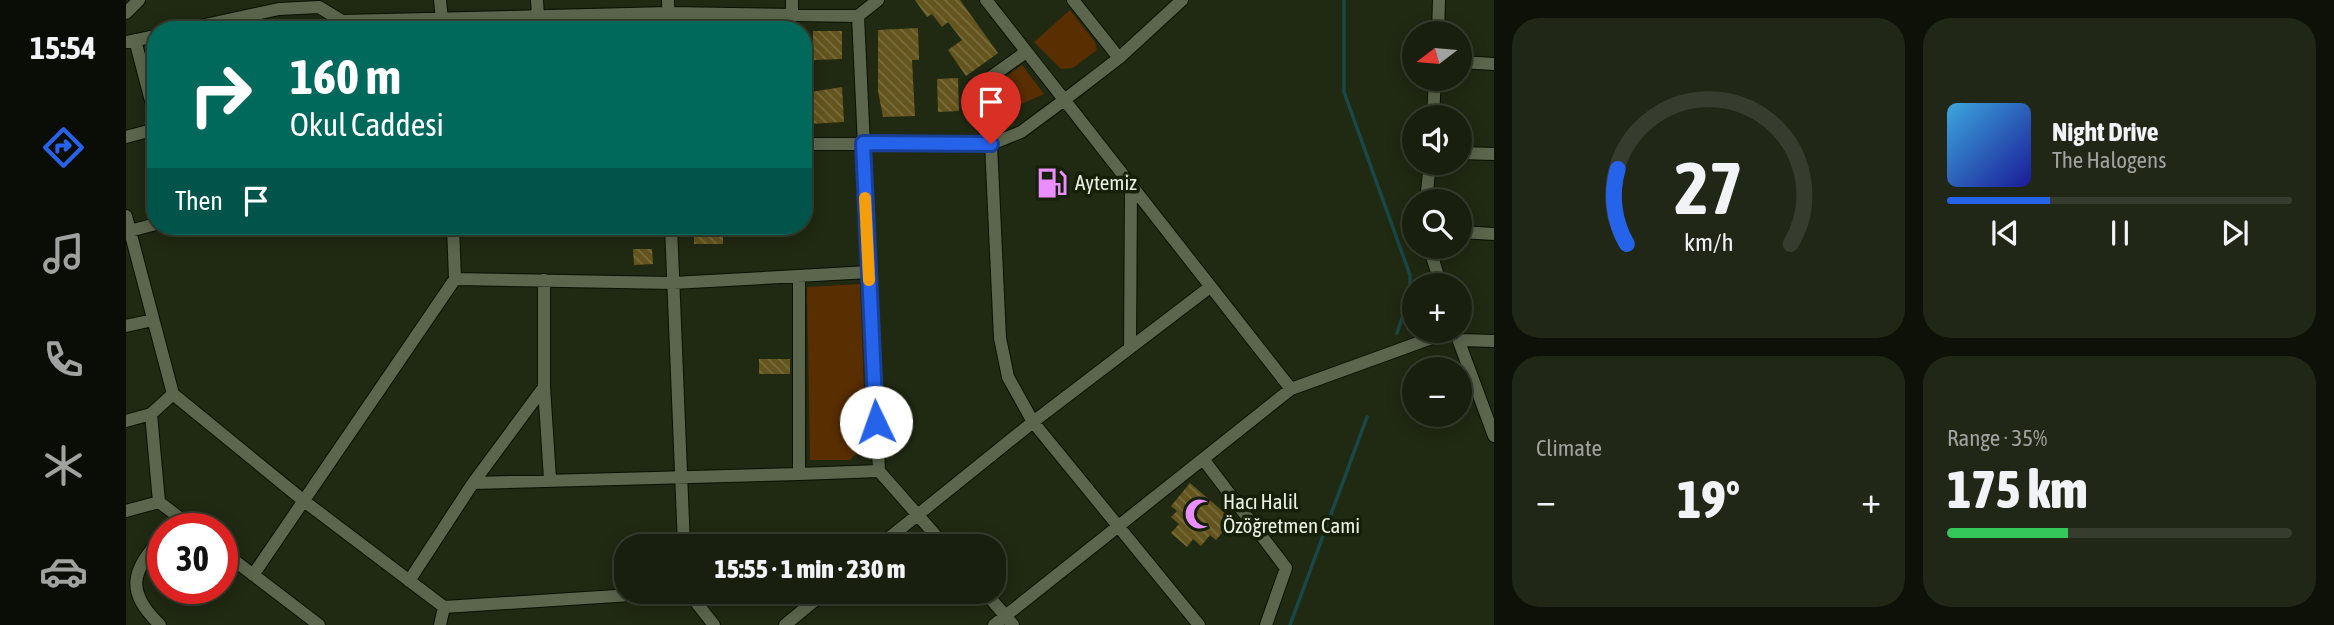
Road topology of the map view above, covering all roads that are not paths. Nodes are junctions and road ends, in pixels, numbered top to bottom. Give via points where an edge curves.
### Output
1 (139, 0) edge
2 (440, 0) edge
3 (537, 0) edge
4 (792, 0) edge
5 (878, 0) edge
6 (986, 0) edge
7 (1073, 0) edge
8 (1182, 0) edge
9 (1439, 0) edge
10 (668, 7) edge
11 (126, 13) edge
12 (792, 15) junction
13 (858, 16) junction
14 (538, 17) junction
15 (224, 21) edge
16 (337, 21) edge
17 (443, 21) edge
18 (490, 21) edge
19 (1438, 21) edge
20 (130, 41) edge
21 (1026, 52) junction
22 (1119, 58) junction
23 (1472, 63) edge
24 (1494, 64) edge
25 (147, 93) edge
26 (1063, 102) junction
27 (147, 131) edge
28 (126, 137) edge
29 (863, 143) junction
30 (991, 144) junction
31 (812, 145) edge
32 (1472, 153) edge
33 (1494, 154) edge
34 (1131, 186) junction
35 (126, 216) edge
36 (147, 226) edge
37 (128, 231) edge
38 (1472, 233) edge
39 (1494, 234) edge
40 (453, 235) edge
41 (671, 235) edge
42 (869, 272) junction
43 (799, 276) junction
44 (455, 279) junction
45 (544, 280) junction
46 (673, 283) junction
47 (1210, 287) junction
48 (153, 320) junction
49 (126, 326) edge
50 (1472, 337) edge
51 (1494, 341) edge
52 (1428, 343) edge
53 (1458, 343) edge
54 (1130, 348) junction
55 (544, 387) junction
56 (1291, 388) junction
57 (173, 394) junction
58 (151, 414) junction
59 (126, 421) edge
60 (1033, 422) junction
61 (1494, 436) edge
62 (1203, 459) junction
63 (879, 471) junction
64 (799, 474) junction
65 (680, 476) junction
66 (550, 479) junction
67 (473, 483) junction
68 (304, 501) junction
69 (159, 502) junction
70 (126, 511) edge
71 (173, 513) edge
72 (918, 514) junction
73 (1118, 526) junction
74 (683, 534) edge
75 (894, 534) edge
76 (935, 534) edge
77 (147, 554) edge
78 (238, 563) edge
79 (253, 575) junction
80 (409, 581) junction
81 (614, 596) edge
82 (697, 604) edge
83 (810, 604) edge
84 (995, 604) edge
85 (444, 607) junction
86 (1009, 620) edge
87 (1195, 624) edge
88 (160, 625) edge
89 (318, 625) edge
90 (440, 625) edge
91 (714, 625) edge
92 (785, 625) edge
93 (994, 625) edge
94 (1266, 625) edge

1 - 11 street
2 - 17 street
3 - 14 street
4 - 12 street
5 - 13 street
6 - 21 street
7 - 22 street
8 - 22 street
9 - 19 street
10 - 12 street
10 - 14 street
12 - 13 street
13 - 29 street
14 - 18 street
15 - 16 street via 279,9 318,7
20 - 25 street
21 - 26 street
21 - 30 street via 977,87 977,114
22 - 26 street
23 - 24 street
26 - 30 street via 1021,132
26 - 34 street
27 - 28 street
29 - 30 street
29 - 31 street
29 - 42 street
30 - 60 street via 1000,338 1008,377
32 - 33 street
34 - 47 street
34 - 54 street
35 - 37 street
36 - 37 street
37 - 48 street
38 - 39 street
40 - 44 street
41 - 46 street
42 - 43 street
42 - 63 street
43 - 46 street
43 - 64 street
44 - 45 street
44 - 68 street
45 - 46 street
45 - 55 street
46 - 65 street
47 - 54 street
47 - 56 street
48 - 49 street
48 - 57 street
50 - 51 street
52 - 56 street
53 - 61 street
54 - 60 street
55 - 66 street
55 - 67 street
56 - 62 street
57 - 58 street
57 - 68 street
58 - 59 street
58 - 69 street
60 - 72 street
60 - 73 street
62 - 73 street
62 - 94 street via 1286,568
63 - 64 street
63 - 72 street
64 - 65 street
65 - 66 street
65 - 74 street
66 - 67 street
67 - 80 street
68 - 79 street
68 - 80 street
69 - 70 street
69 - 71 street
72 - 75 street
72 - 76 street
73 - 86 street
73 - 87 street
77 - 88 street via 128,582 130,597
78 - 79 street
79 - 89 street
80 - 85 street
81 - 85 street
82 - 91 street
83 - 92 street
84 - 86 street
85 - 90 street
86 - 93 street

